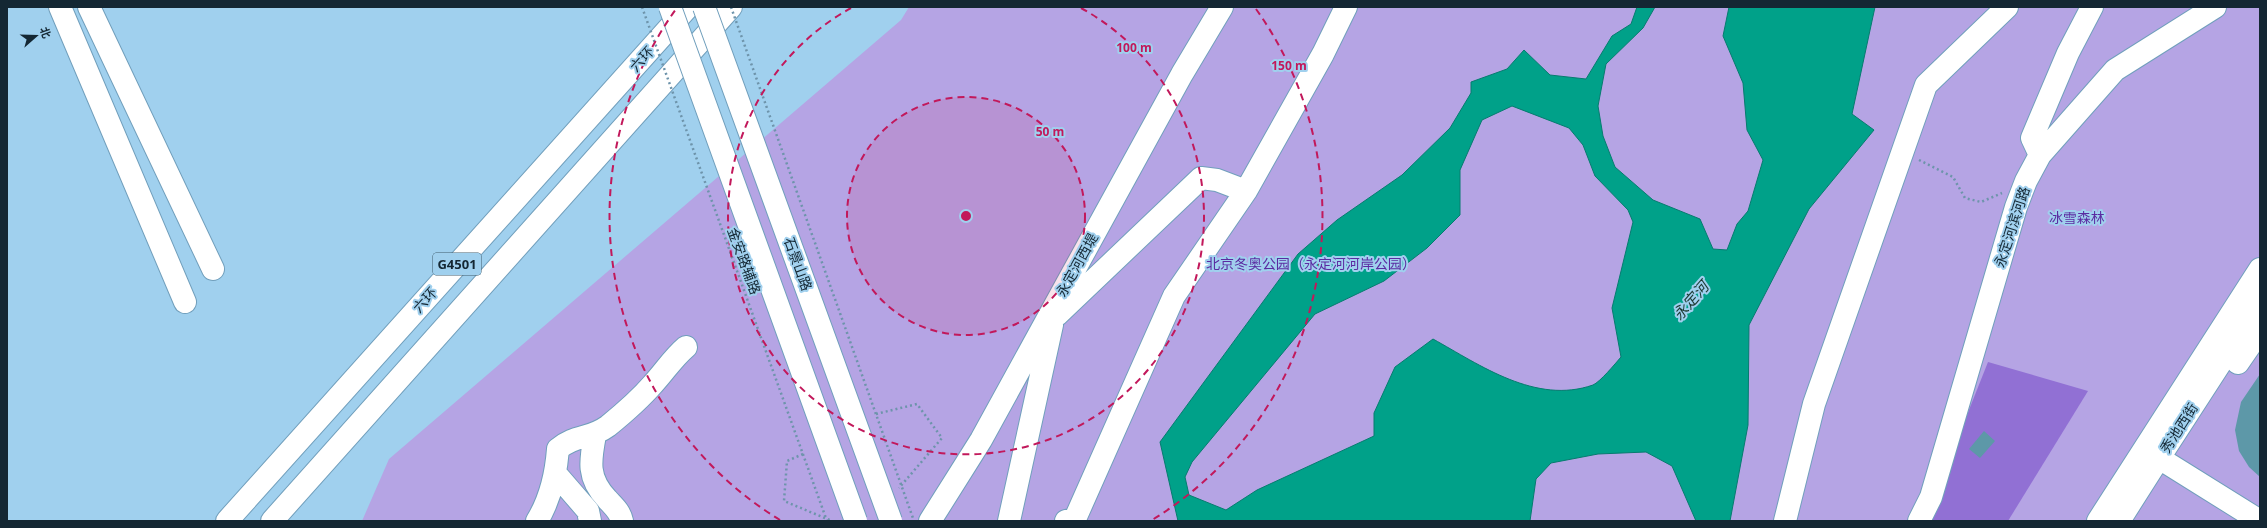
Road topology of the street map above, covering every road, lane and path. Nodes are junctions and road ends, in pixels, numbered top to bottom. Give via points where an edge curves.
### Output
1 (60, 7) edge
2 (89, 7) edge
3 (642, 7) edge
4 (670, 7) edge
5 (688, 7) edge
6 (704, 7) edge
7 (731, 7) edge
8 (1222, 7) edge
9 (1346, 7) edge
10 (2007, 7) edge
11 (2092, 7) edge
12 (2215, 7) edge
13 (1903, 152) junction
14 (2040, 155) junction
15 (2026, 181) junction
16 (1246, 191) junction
17 (213, 269) dead end
18 (2260, 269) edge
19 (185, 302) dead end
20 (2260, 302) edge
21 (1051, 318) junction
22 (2260, 331) edge
23 (686, 347) dead end
24 (876, 414) junction
25 (595, 435) junction
26 (803, 454) junction
27 (2159, 458) junction
28 (556, 474) junction
29 (893, 494) dead end
30 (227, 521) edge
31 (272, 521) edge
32 (537, 521) edge
33 (590, 521) edge
34 (622, 521) edge
35 (826, 521) edge
36 (832, 521) edge
37 (856, 521) edge
38 (891, 521) edge
39 (914, 521) edge
40 (930, 521) edge
41 (1009, 521) edge
42 (1066, 521) edge
43 (1785, 521) edge
44 (1919, 521) edge
45 (2098, 521) edge
46 (2119, 521) edge
47 (2260, 521) edge

1 - 19 main road
2 - 17 main road
3 - 26 path, 金安路辅路, bridge
4 - 37 main road, bridge
5 - 30 main road, 六环 / G4501
6 - 38 main road, 石景山路, bridge
7 - 24 path, bridge
7 - 31 main road, G4501
8 - 21 main road, 永定河西堤 via 1182,74
9 - 16 main road via 1323,54
10 - 13 main road via 1926,85
11 - 14 main road via 2068,53 2032,138
12 - 14 main road, 永定河滨河路 via 2115,70
13 - 15 path via 1953,177 1965,198 1981,202
13 - 43 main road via 1814,404
14 - 15 main road, 永定河滨河路
15 - 44 main road, 永定河滨河路 via 2016,207 1930,497
16 - 21 main road via 1217,180 1201,178
16 - 42 main road via 1174,296 1075,518
18 - 45 main road
20 - 27 main road, 秀池西街
21 - 40 main road, 永定河西堤 via 981,440
21 - 41 main road
22 - 27 main road, 秀池西街 via 2216,395
23 - 25 main road via 637,401
24 - 29 path via 917,404 942,438
24 - 39 path, bridge
25 - 28 main road via 569,440 558,449
25 - 34 main road via 591,475 601,493 620,513
26 - 35 path, 金安路辅路, bridge
26 - 36 path via 787,461 784,502
27 - 46 main road
27 - 47 main road
28 - 32 main road via 551,493
28 - 33 main road via 588,511

